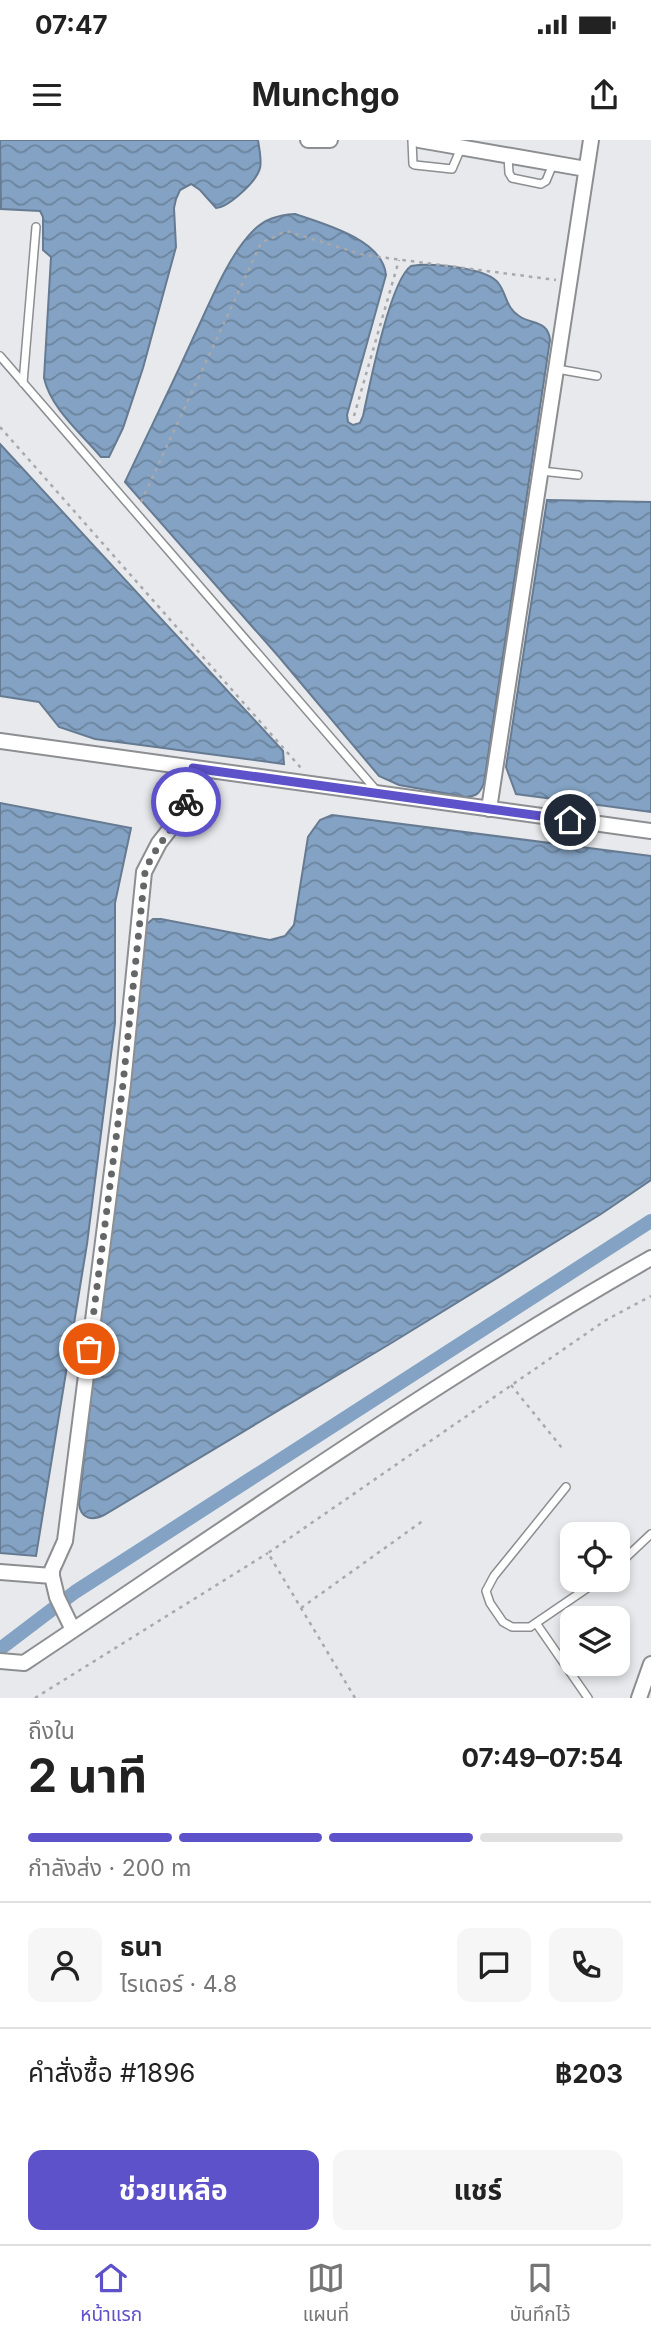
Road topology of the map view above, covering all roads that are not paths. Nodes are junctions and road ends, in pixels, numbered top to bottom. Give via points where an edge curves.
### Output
1 (308, 140) edge
2 (330, 140) edge
3 (412, 140) edge
4 (419, 140) edge
5 (591, 140) edge
6 (462, 148) junction
7 (508, 156) junction
8 (553, 163) junction
9 (586, 169) junction
10 (36, 227) dead end
11 (0, 356) edge
12 (557, 369) junction
13 (597, 376) dead end
14 (23, 384) junction
15 (541, 471) junction
16 (578, 475) dead end
17 (0, 741) edge
18 (193, 768) junction
19 (379, 793) junction
20 (489, 808) junction
21 (651, 831) edge
22 (651, 1258) edge
23 (566, 1486) dead end
24 (651, 1534) edge
25 (630, 1554) edge
26 (0, 1572) edge
27 (52, 1576) junction
28 (581, 1592) edge
29 (536, 1623) junction
30 (73, 1630) junction
31 (0, 1661) edge
32 (651, 1664) edge
33 (588, 1698) edge
34 (639, 1698) edge

1 - 2 street
3 - 6 lane via 415,165 452,169
4 - 6 street
5 - 9 street
6 - 7 street
7 - 8 street
7 - 8 lane via 512,178 541,184
8 - 9 street
9 - 12 street
10 - 14 lane
11 - 14 lane
12 - 13 lane
12 - 15 street
14 - 19 lane
15 - 16 lane
15 - 20 street
17 - 18 street
18 - 19 street
18 - 27 street via 181,815 159,843 145,872 65,1541
19 - 20 street
20 - 21 street
22 - 30 street via 379,1423
23 - 29 lane via 486,1591 503,1622 512,1627
24 - 25 lane
26 - 27 street
27 - 30 street
28 - 29 lane
29 - 33 lane
30 - 31 street via 24,1663
32 - 34 street

